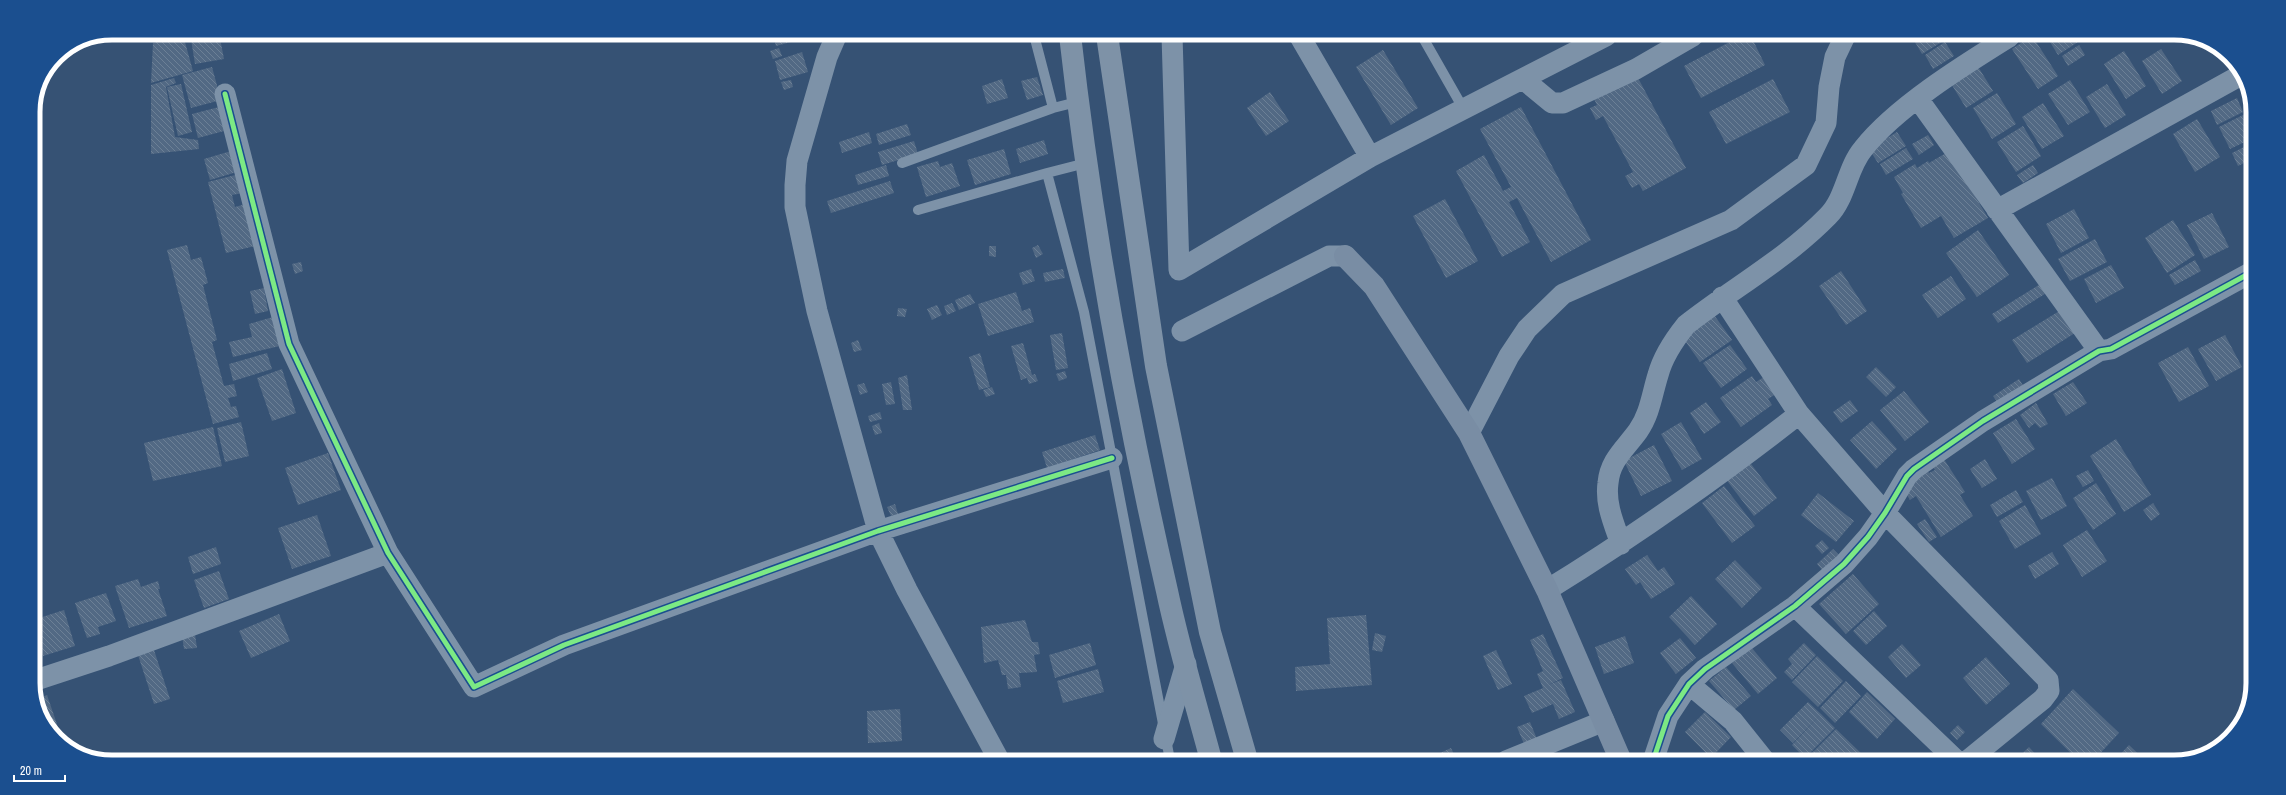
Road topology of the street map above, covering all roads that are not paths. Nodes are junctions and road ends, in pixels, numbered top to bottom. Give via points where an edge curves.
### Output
1 (834, 40) edge
2 (1035, 40) edge
3 (1071, 40) edge
4 (1108, 40) edge
5 (1172, 40) edge
6 (1302, 40) edge
7 (1424, 40) edge
8 (1598, 40) edge
9 (1686, 40) edge
10 (1843, 40) edge
11 (2005, 40) edge
12 (2236, 77) edge
13 (1523, 79) junction
14 (225, 94) dead end
15 (1918, 99) junction
16 (1078, 102) junction
17 (1053, 108) junction
18 (1463, 108) junction
19 (1370, 157) junction
20 (1086, 163) junction
21 (902, 164) dead end
22 (1047, 173) junction
23 (918, 210) dead end
24 (1997, 210) junction
25 (1345, 256) joint
26 (2246, 275) edge
27 (1722, 297) junction
28 (1182, 331) dead end
29 (2099, 351) junction
30 (1799, 414) junction
31 (1469, 433) junction
32 (1112, 458) junction
33 (1885, 513) junction
34 (878, 531) junction
35 (1622, 544) junction
36 (388, 553) junction
37 (1547, 590) junction
38 (1795, 606) junction
39 (1186, 664) junction
40 (40, 679) edge
41 (1689, 684) junction
42 (1604, 721) junction
43 (1164, 739) junction
44 (996, 755) edge
45 (1169, 755) edge
46 (1210, 755) edge
47 (1246, 755) edge
48 (1521, 755) edge
49 (1618, 755) edge
50 (1655, 755) edge
51 (1760, 755) edge
52 (1951, 755) edge
53 (1975, 755) edge

1 - 34 street via 827,57 797,162 796,207 816,311
2 - 17 lane
3 - 16 highway
4 - 47 highway via 1156,366 1210,632
5 - 19 street via 1179,270
6 - 19 street
7 - 18 lane
8 - 13 street
9 - 13 street via 1636,70 1563,103 1552,103
10 - 31 street via 1835,57 1826,123 1806,165 1731,220 1563,294 1527,329 1508,356
11 - 15 street
12 - 24 street
13 - 18 street
14 - 36 street via 289,344
15 - 24 street
15 - 27 street via 1876,133 1861,150 1830,215 1797,244
16 - 17 lane
16 - 20 highway
17 - 21 lane
18 - 19 street
20 - 22 lane
20 - 39 highway via 1133,431 1167,592
22 - 23 lane
22 - 32 lane via 1084,312
24 - 29 street
25 - 28 street via 1329,256
25 - 31 street via 1374,286
26 - 29 street via 2112,349
27 - 30 street
27 - 35 street via 1686,325 1672,343 1658,374 1652,402 1638,431 1624,446 1610,469 1609,509
29 - 33 street via 1983,421 1914,469
30 - 33 street
30 - 35 street
31 - 37 street
32 - 34 street
32 - 43 lane
33 - 38 street via 1844,564
33 - 53 street via 2048,680 2049,691 2043,699
34 - 36 street via 564,645 474,687
34 - 44 street
35 - 37 street
36 - 40 street via 109,656
37 - 42 street
38 - 41 street via 1705,669
38 - 52 street
39 - 43 street
39 - 46 highway
41 - 50 street via 1668,716
41 - 51 street via 1733,721
42 - 48 street
42 - 49 street
43 - 45 lane

